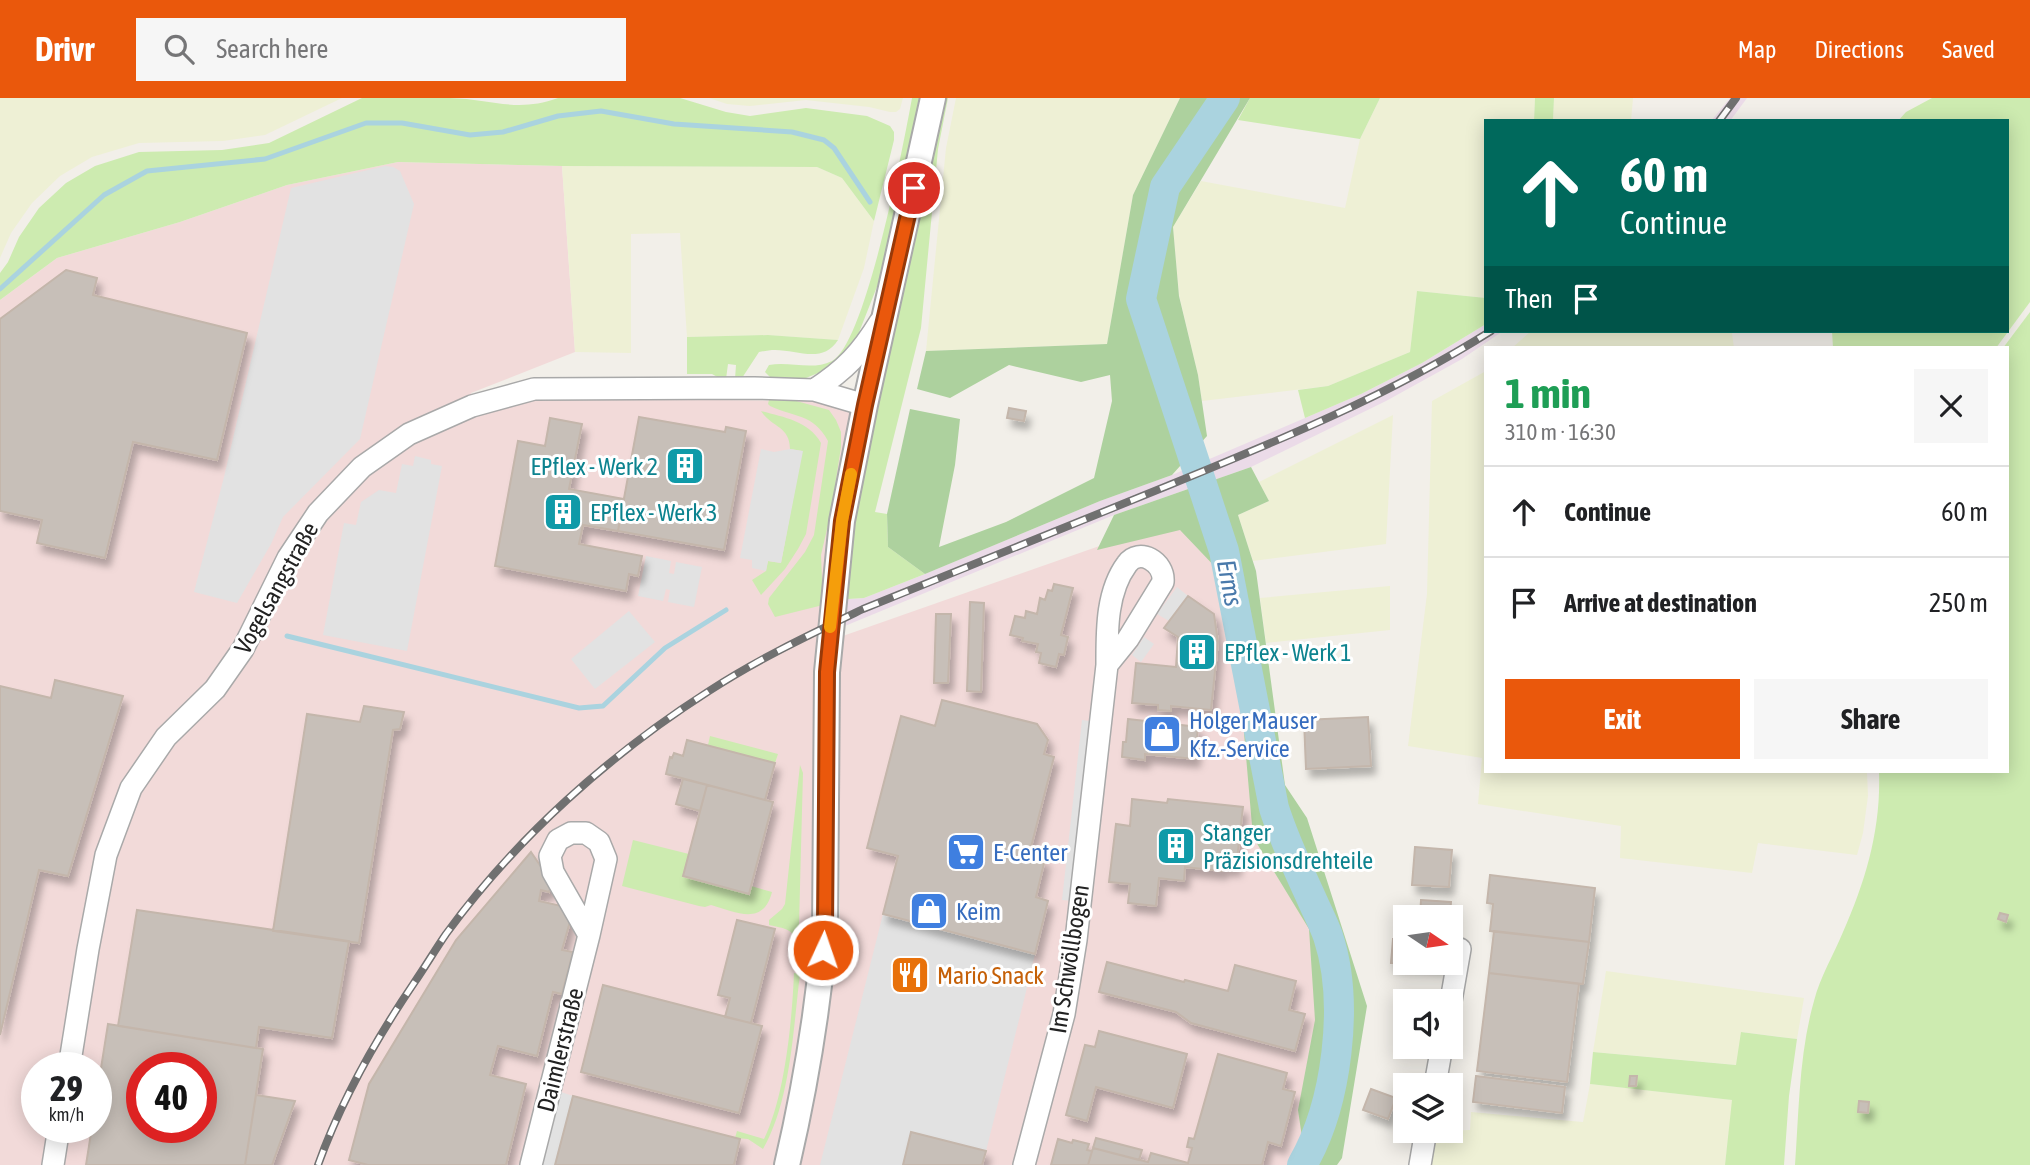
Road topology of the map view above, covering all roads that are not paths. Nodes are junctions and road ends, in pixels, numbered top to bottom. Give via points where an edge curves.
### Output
1 (933, 98) edge
2 (886, 311) junction
3 (814, 390) junction
4 (865, 405) junction
5 (1107, 665) dead end
6 (589, 935) dead end
7 (71, 1052) edge
8 (56, 1143) edge
9 (1424, 1143) edge
10 (53, 1165) edge
11 (531, 1165) edge
12 (787, 1165) edge
13 (1024, 1165) edge
14 (1420, 1165) edge

1 - 2 street
2 - 3 street via 853,361
2 - 4 street
3 - 4 street, Vogelsangstraße
3 - 7 street, Vogelsangstraße via 534,389 472,406 409,434 362,467 318,513 288,558 243,649 215,689 166,737 131,788 106,855
4 - 12 street via 842,521 829,641 822,971
5 - 13 street, Im Schwöllbogen via 1064,1014
6 - 11 street, Daimlerstraße
8 - 10 street
9 - 14 street

